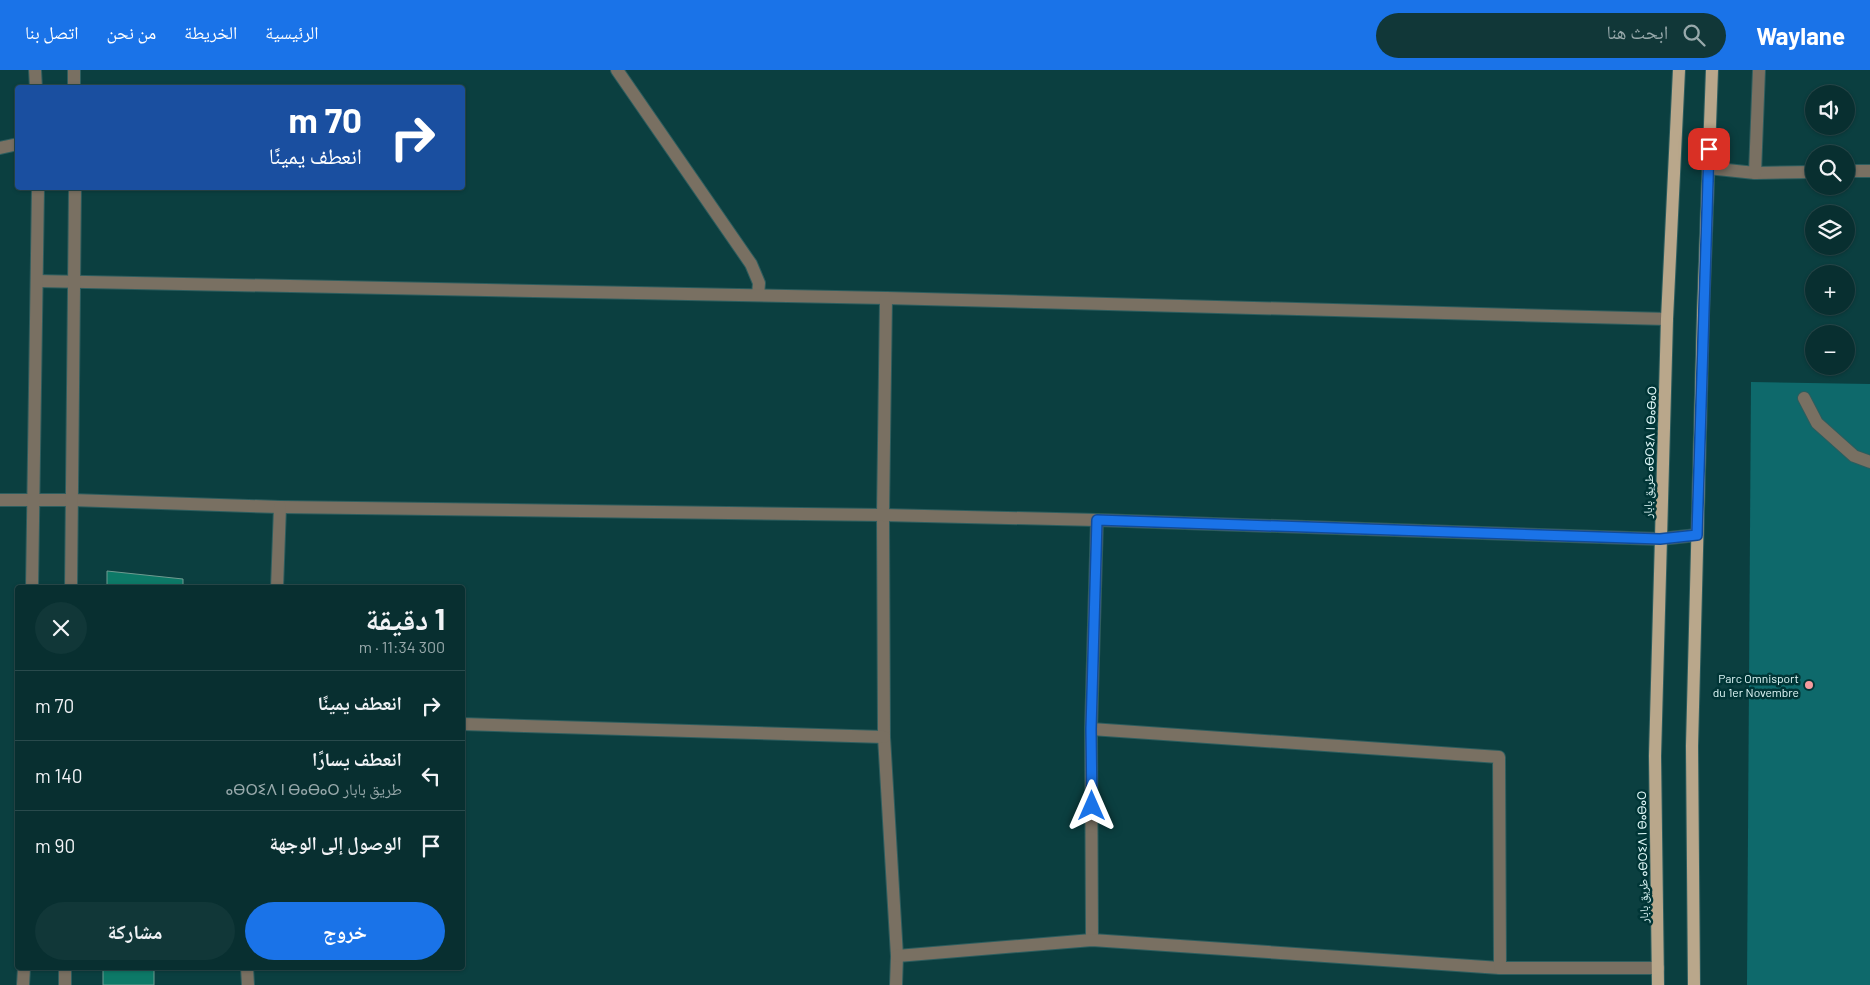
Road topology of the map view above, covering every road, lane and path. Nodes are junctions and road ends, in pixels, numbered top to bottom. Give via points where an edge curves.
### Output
1 (35, 70) edge
2 (74, 70) edge
3 (617, 70) edge
4 (1679, 70) edge
5 (1712, 70) edge
6 (1759, 70) edge
7 (36, 85) edge
8 (74, 85) edge
9 (15, 145) edge
10 (0, 148) edge
11 (1708, 168) junction
12 (1855, 171) edge
13 (1870, 171) edge
14 (1805, 172) edge
15 (1755, 173) junction
16 (38, 190) edge
17 (75, 190) edge
18 (37, 281) junction
19 (75, 282) junction
20 (758, 295) junction
21 (886, 298) junction
22 (1667, 319) junction
23 (1804, 398) dead end
24 (1870, 462) edge
25 (34, 499) junction
26 (0, 500) edge
27 (72, 500) junction
28 (280, 507) junction
29 (884, 515) junction
30 (1097, 520) junction
31 (1697, 535) junction
32 (1660, 539) junction
33 (32, 585) edge
34 (71, 585) edge
35 (277, 585) edge
36 (465, 724) edge
37 (1091, 729) junction
38 (884, 737) junction
39 (1092, 940) junction
40 (897, 956) junction
41 (1500, 968) junction
42 (1658, 968) junction
43 (24, 970) edge
44 (65, 970) edge
45 (247, 970) edge
46 (23, 985) edge
47 (65, 985) edge
48 (248, 985) edge
49 (896, 985) edge
50 (1658, 985) edge
51 (1694, 985) edge

1 - 7 street
2 - 8 street
3 - 20 street via 751,264 759,283
4 - 22 main road, طريق بابار ⴰⴱⵔⵉⴷ ⵏ ⴱⴰⴱⴰⵔ
5 - 11 main road
6 - 15 street
9 - 10 street
11 - 15 street
11 - 31 main road
12 - 13 street
14 - 15 street
16 - 18 street
17 - 19 street
18 - 19 street
18 - 25 street
19 - 20 street
19 - 27 street
20 - 21 street
21 - 22 street
21 - 29 street
22 - 32 main road, طريق بابار ⴰⴱⵔⵉⴷ ⵏ ⴱⴰⴱⴰⵔ
23 - 24 street via 1817,424 1854,456
25 - 26 street
25 - 27 street
25 - 33 street
27 - 28 street
27 - 34 street
28 - 29 street
28 - 35 street
29 - 30 street
29 - 38 street
30 - 32 street
30 - 37 street
31 - 32 street
31 - 51 main road via 1692,746
32 - 42 main road, طريق بابار ⴰⴱⵔⵉⴷ ⵏ ⴱⴰⴱⴰⵔ via 1654,756
36 - 38 street
37 - 39 street
37 - 41 street via 1499,757
38 - 40 street
39 - 40 street
39 - 41 street
40 - 49 street
41 - 42 street
42 - 50 main road, طريق بابار ⴰⴱⵔⵉⴷ ⵏ ⴱⴰⴱⴰⵔ
43 - 46 street
44 - 47 street
45 - 48 street

